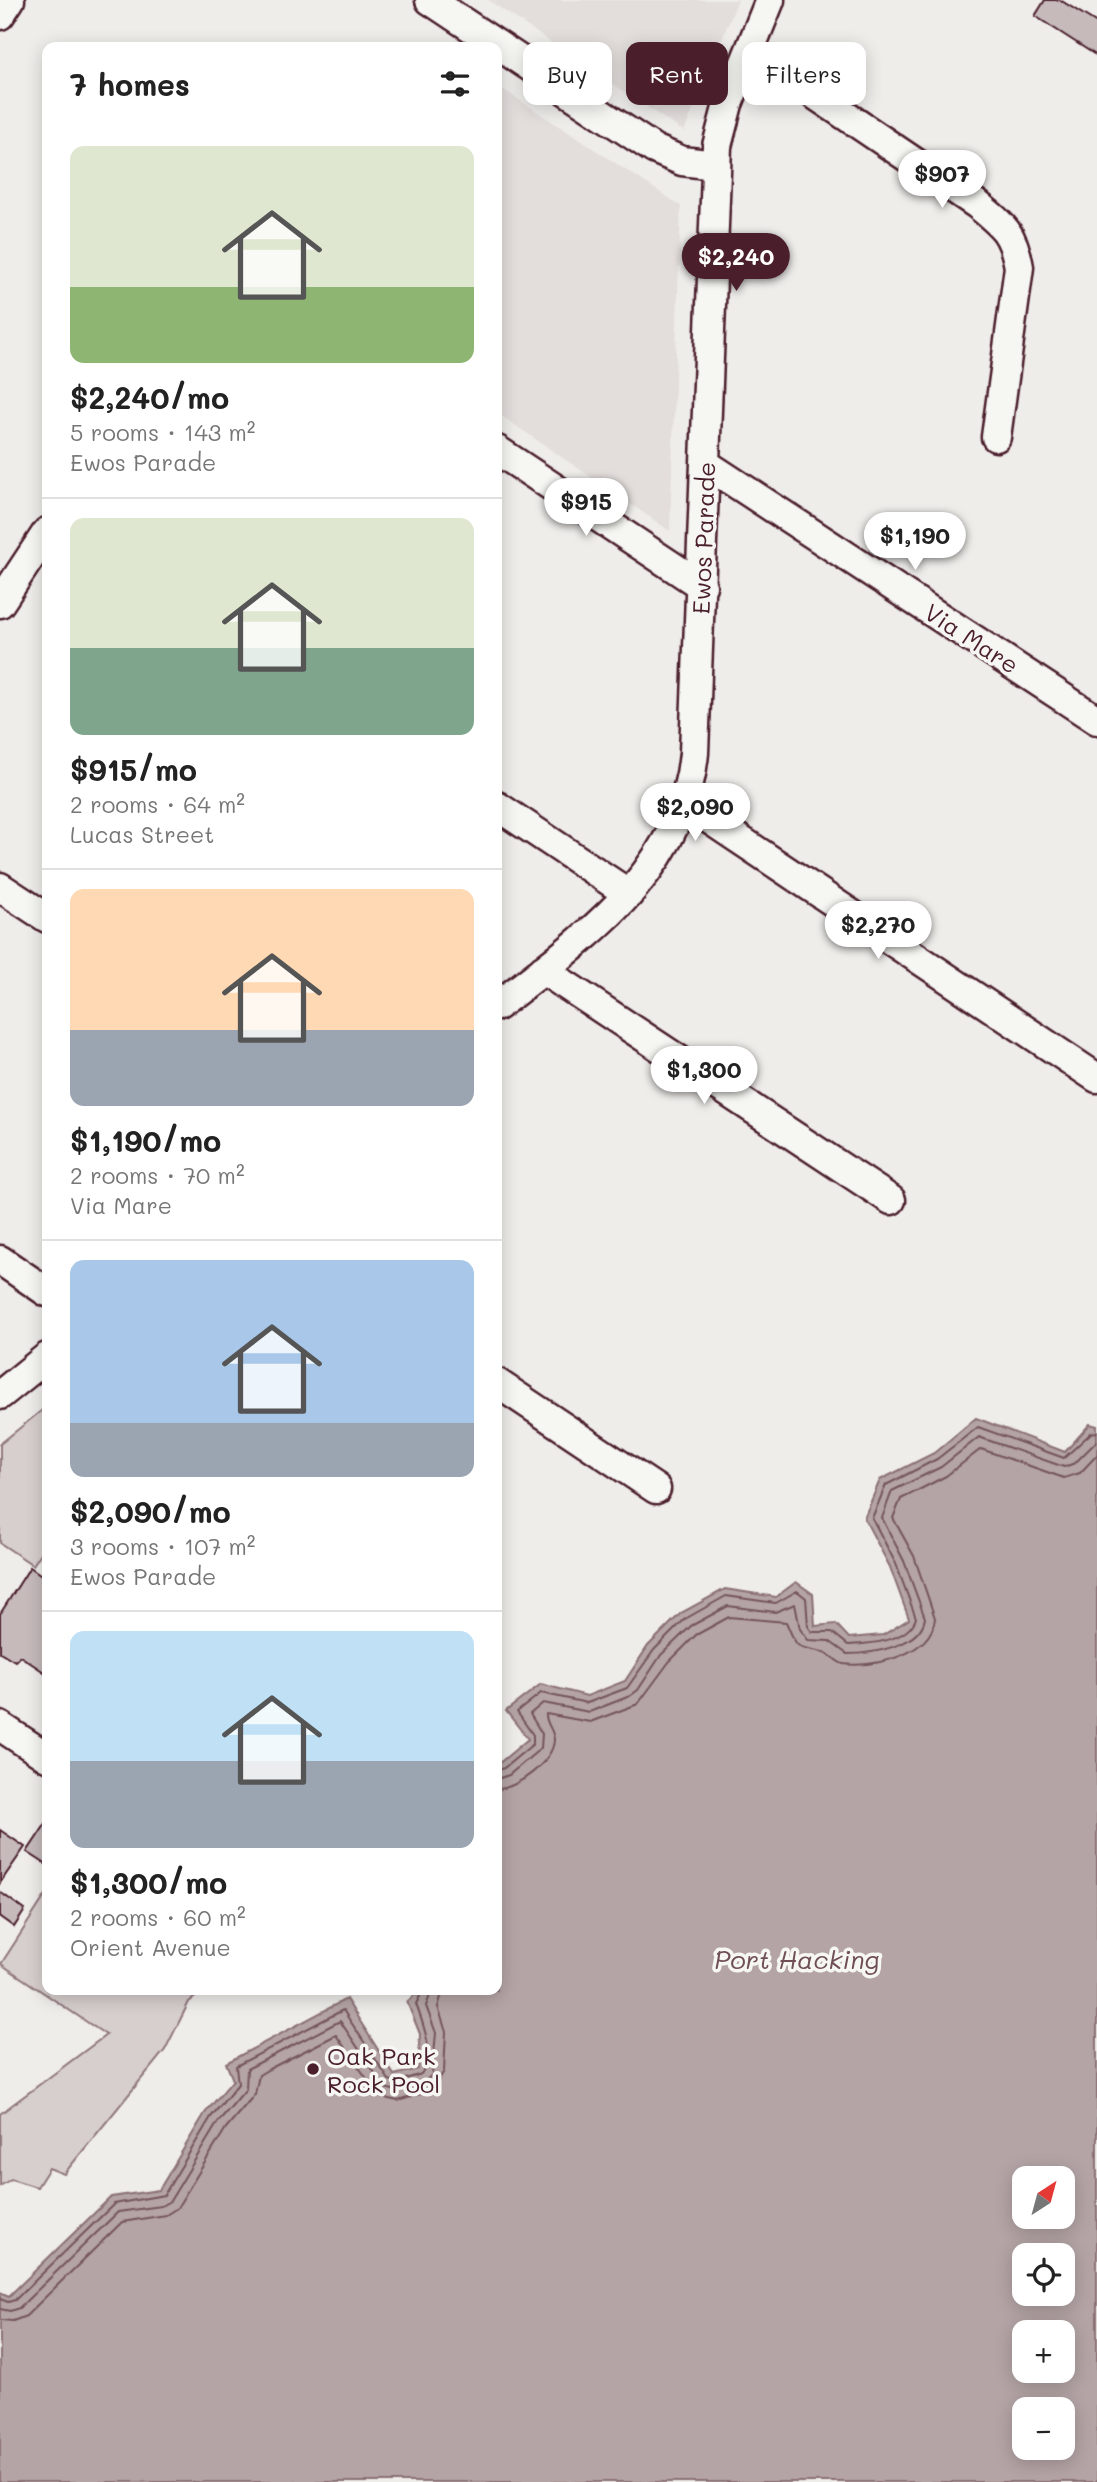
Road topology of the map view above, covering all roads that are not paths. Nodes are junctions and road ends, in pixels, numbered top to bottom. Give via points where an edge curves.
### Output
1 (10, 0) edge
2 (430, 0) edge
3 (770, 0) edge
4 (0, 15) edge
5 (493, 42) edge
6 (754, 42) edge
7 (502, 48) edge
8 (742, 71) edge
9 (830, 105) edge
10 (715, 165) junction
11 (996, 437) dead end
12 (502, 453) edge
13 (706, 464) junction
14 (42, 540) edge
15 (702, 586) junction
16 (0, 603) edge
17 (1097, 720) edge
18 (685, 803) junction
19 (502, 810) edge
20 (0, 887) edge
21 (629, 894) junction
22 (42, 915) edge
23 (543, 970) junction
24 (502, 1002) edge
25 (1097, 1078) edge
26 (891, 1200) dead end
27 (0, 1260) edge
28 (42, 1289) edge
29 (42, 1361) edge
30 (502, 1386) edge
31 (0, 1395) edge
32 (656, 1489) dead end
33 (0, 1726) edge
34 (42, 1754) edge

1 - 4 street
2 - 5 street
3 - 6 street, Ewos Parade
7 - 10 street via 654,149 675,159
8 - 10 street, Ewos Parade via 721,124
9 - 11 street via 978,205 1003,225 1014,242 1019,267
10 - 13 street, Ewos Parade
12 - 15 street
13 - 15 street, Ewos Parade
13 - 17 street, Via Mare
14 - 16 street
15 - 18 street, Ewos Parade via 694,753
18 - 21 street, Ewos Parade via 663,851
18 - 25 street
19 - 21 street
20 - 22 street
21 - 23 street, Ewos Parade
23 - 24 street, Ewos Parade
23 - 26 street
27 - 28 street
29 - 31 street
30 - 32 street
33 - 34 street

